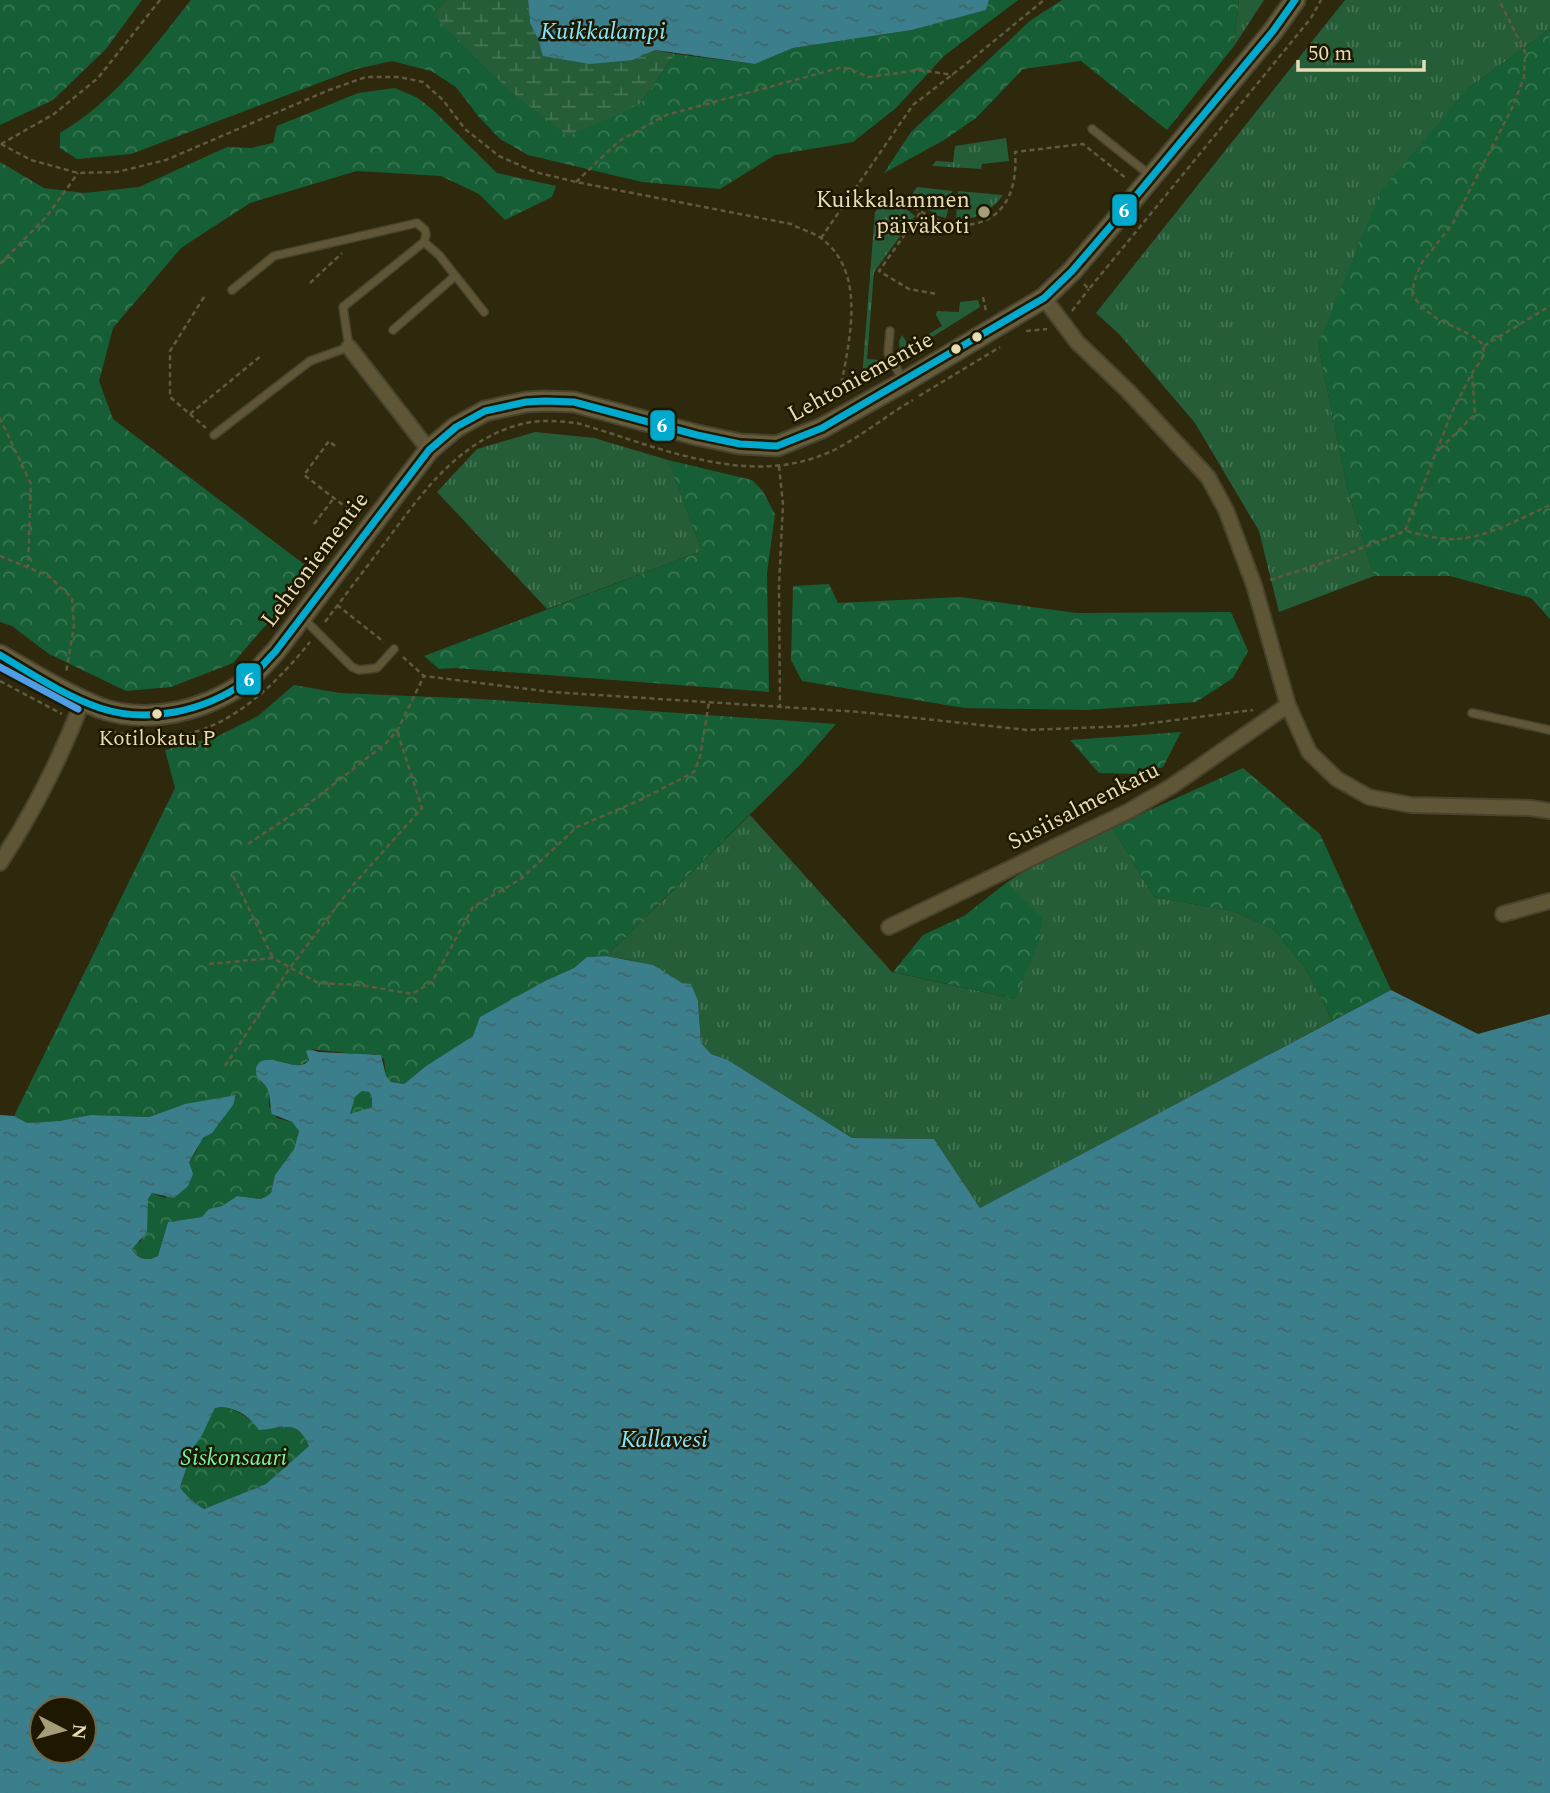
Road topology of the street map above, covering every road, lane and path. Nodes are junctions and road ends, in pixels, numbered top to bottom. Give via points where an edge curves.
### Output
1 (160, 0) edge
2 (1044, 0) edge
3 (1296, 0) edge
4 (1321, 0) edge
5 (1499, 0) edge
6 (953, 75) junction
7 (1092, 129) dead end
8 (1, 144) edge
9 (78, 173) junction
10 (1151, 177) junction
11 (576, 182) junction
12 (1132, 184) dead end
13 (907, 202) dead end
14 (920, 213) junction
15 (360, 236) junction
16 (821, 238) junction
17 (424, 242) junction
18 (0, 264) edge
19 (1072, 271) junction
20 (455, 276) junction
21 (310, 284) dead end
22 (232, 290) dead end
23 (937, 294) dead end
24 (204, 297) dead end
25 (983, 297) dead end
26 (1044, 298) junction
27 (1550, 306) edge
28 (484, 312) dead end
29 (987, 316) dead end
30 (393, 330) dead end
31 (890, 331) dead end
32 (1008, 342) dead end
33 (1484, 346) junction
34 (349, 347) junction
35 (262, 355) dead end
36 (1472, 373) junction
37 (904, 382) junction
38 (839, 401) dead end
39 (190, 414) junction
40 (0, 418) edge
41 (214, 435) joint
42 (335, 446) dead end
43 (429, 450) junction
44 (1438, 451) junction
45 (779, 466) junction
46 (334, 498) junction
47 (1550, 505) edge
48 (360, 518) dead end
49 (314, 524) dead end
50 (1405, 531) junction
51 (0, 556) edge
52 (28, 567) junction
53 (1254, 585) junction
54 (338, 605) junction
55 (302, 617) junction
56 (317, 632) junction
57 (394, 649) junction
58 (0, 655) edge
59 (66, 676) dead end
60 (424, 676) junction
61 (0, 681) edge
62 (83, 700) junction
63 (709, 701) junction
64 (1288, 705) junction
65 (780, 706) junction
66 (1472, 713) dead end
67 (75, 720) junction
68 (1550, 730) edge
69 (111, 731) dead end
70 (397, 731) junction
71 (1550, 811) edge
72 (248, 844) dead end
73 (0, 863) edge
74 (233, 876) dead end
75 (1550, 901) edge
76 (1503, 914) dead end
77 (889, 927) dead end
78 (273, 958) junction
79 (209, 964) dead end
80 (289, 969) junction
81 (225, 1066) dead end

1 - 8 path via 98,78 54,114
2 - 6 path
3 - 10 street, Lehtoniementie
4 - 19 path via 1089,289
5 - 33 path via 1525,52 1524,77 1453,223 1421,264 1412,295 1425,311 1476,337
6 - 11 path via 919,70 869,77 843,67 666,115 619,141
6 - 16 path via 913,105
7 - 10 lane
8 - 9 path via 31,160
9 - 11 path via 117,172 166,160 329,90 366,77 399,77 423,82 465,129 499,156 535,172
9 - 18 path via 47,216
10 - 19 street, Lehtoniementie
11 - 16 path via 791,225
12 - 14 path via 1083,144 1015,152 1012,190 989,218 962,226
13 - 14 path
14 - 23 path via 879,271 908,289
15 - 17 lane via 417,223 425,230
15 - 21 path
15 - 22 lane via 274,256
16 - 38 path via 840,260 853,302
17 - 20 lane
17 - 34 lane via 343,307
19 - 26 street, Lehtoniementie
20 - 28 lane
20 - 30 lane
24 - 39 path via 170,351 170,397
25 - 29 path
26 - 37 street, Lehtoniementie
26 - 53 street via 1077,342 1208,477 1226,510
27 - 33 path
31 - 37 lane via 888,354
32 - 45 path via 836,449
33 - 36 path
34 - 41 lane via 310,361
34 - 43 street
35 - 39 path
36 - 44 path
36 - 44 path via 1475,414
37 - 43 street, Lehtoniementie via 822,428 777,446 740,444 574,402 553,401 485,411
39 - 41 path
40 - 52 path via 31,484
42 - 46 path via 329,441 304,475
43 - 55 street, Lehtoniementie
44 - 50 path
45 - 54 path via 743,468 718,463 577,424 520,424 471,447 440,472
45 - 65 path via 783,504
46 - 48 path
46 - 49 path
47 - 50 path via 1491,531 1457,539
50 - 53 path
51 - 52 path
52 - 59 path via 49,576 72,598 74,626
53 - 64 street
54 - 56 path
54 - 57 path
55 - 56 lane
55 - 62 street, Lehtoniementie via 275,653 218,698 179,712 147,716 103,709
56 - 57 lane via 359,670 377,668
56 - 69 path via 261,696 231,717 168,738 133,738
57 - 60 path
58 - 62 street, Lehtoniementie
60 - 63 path via 552,692
60 - 70 path
61 - 67 path
62 - 67 street
63 - 65 path
63 - 80 path via 694,772 577,827 521,879 473,907 432,982 412,994 318,983
64 - 65 path via 1129,726 1027,730
64 - 71 street via 1308,752 1337,779 1369,797 1411,805
64 - 77 street, Susiisalmenkatu via 1129,811
66 - 68 lane
67 - 73 street
70 - 72 path via 311,802
70 - 80 path via 422,808 354,884
74 - 78 path
75 - 76 street
78 - 79 path
78 - 80 path
80 - 81 path

